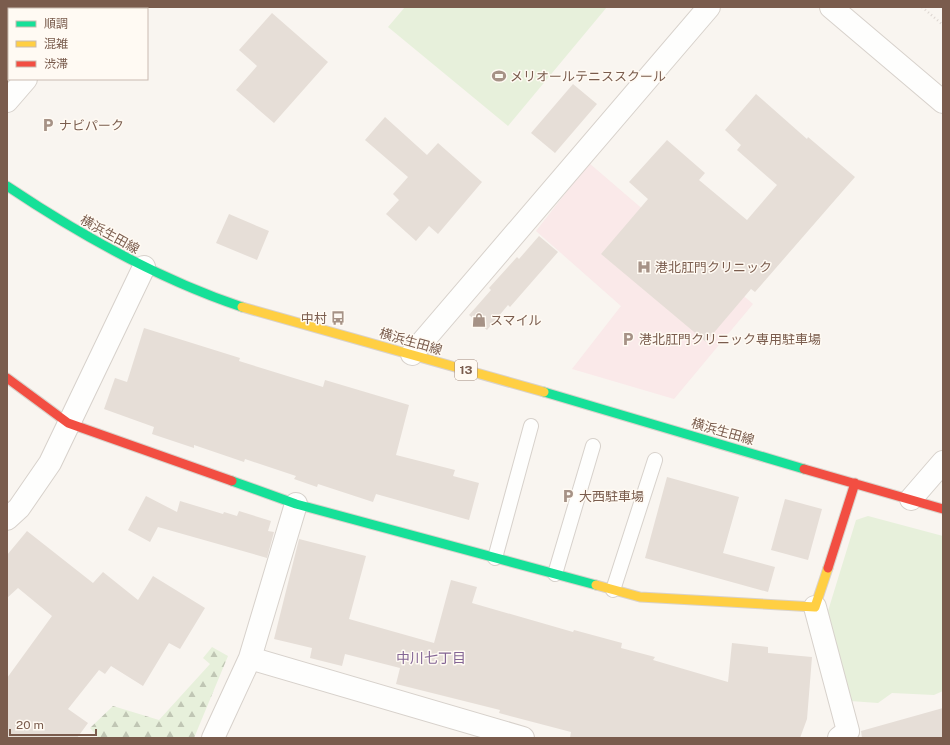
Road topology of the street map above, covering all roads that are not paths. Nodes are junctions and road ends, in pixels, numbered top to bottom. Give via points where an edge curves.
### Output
1 (709, 7) edge
2 (831, 7) edge
3 (25, 80) edge
4 (7, 101) edge
5 (943, 102) edge
6 (7, 186) edge
7 (144, 267) junction
8 (412, 354) junction
9 (7, 378) edge
10 (68, 423) junction
11 (531, 426) dead end
12 (593, 446) dead end
13 (655, 460) dead end
14 (943, 462) edge
15 (855, 483) junction
16 (911, 500) junction
17 (296, 504) junction
18 (943, 509) edge
19 (7, 519) edge
20 (495, 558) junction
21 (555, 574) junction
22 (613, 590) junction
23 (815, 607) junction
24 (250, 658) junction
25 (213, 738) edge
26 (523, 738) edge
27 (839, 738) edge

1 - 8 street
2 - 5 street
3 - 4 street
6 - 7 main road, 横浜生田線 / 13 via 52,216
7 - 8 main road, 横浜生田線 / 13 via 206,295 274,317
7 - 10 street
8 - 15 main road, 横浜生田線 / 13
9 - 10 main road
10 - 17 main road
10 - 19 street via 50,463 20,508
11 - 20 lane
12 - 21 lane
13 - 22 lane
14 - 16 street
15 - 16 main road, 横浜生田線 / 13
15 - 23 main road
16 - 18 main road, 横浜生田線 / 13
17 - 20 main road
17 - 24 street
20 - 21 main road
21 - 22 main road
22 - 23 main road via 640,598
23 - 27 street via 848,731
24 - 25 street
24 - 26 street

